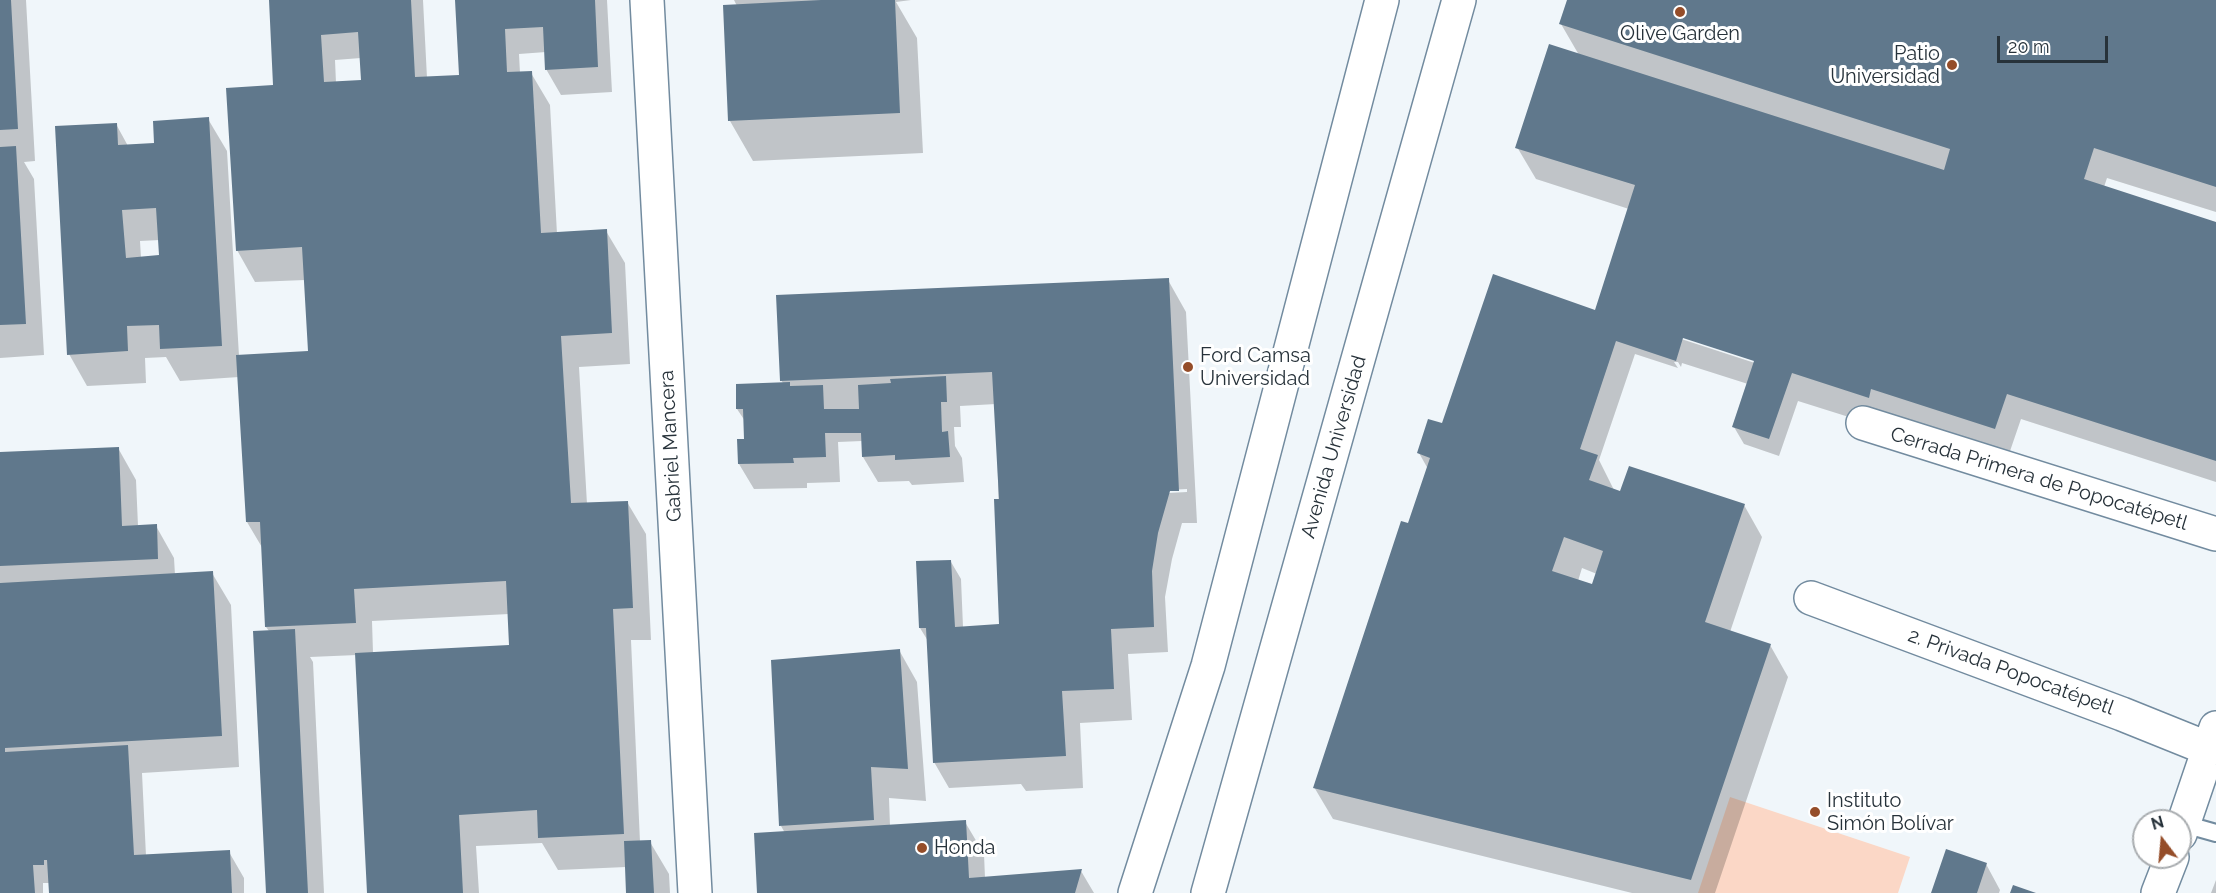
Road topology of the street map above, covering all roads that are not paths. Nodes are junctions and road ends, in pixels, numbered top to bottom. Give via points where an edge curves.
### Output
1 (646, 0) edge
2 (1382, 0) edge
3 (1459, 0) edge
4 (1863, 423) dead end
5 (2216, 534) edge
6 (1811, 598) dead end
7 (2212, 739) edge
8 (2189, 809) edge
9 (2192, 830) edge
10 (2216, 833) edge
11 (2167, 869) edge
12 (695, 893) edge
13 (1135, 893) edge
14 (1208, 893) edge
15 (2158, 893) edge

1 - 12 main road, Gabriel Mancera
2 - 13 main road via 1208,666
3 - 14 main road, Avenida Universidad
4 - 5 main road, Cerrada Primera de Popocatépetl
6 - 7 main road, 2. Privada Popocatépetl via 2122,714
7 - 8 main road
9 - 10 lane
11 - 15 main road

